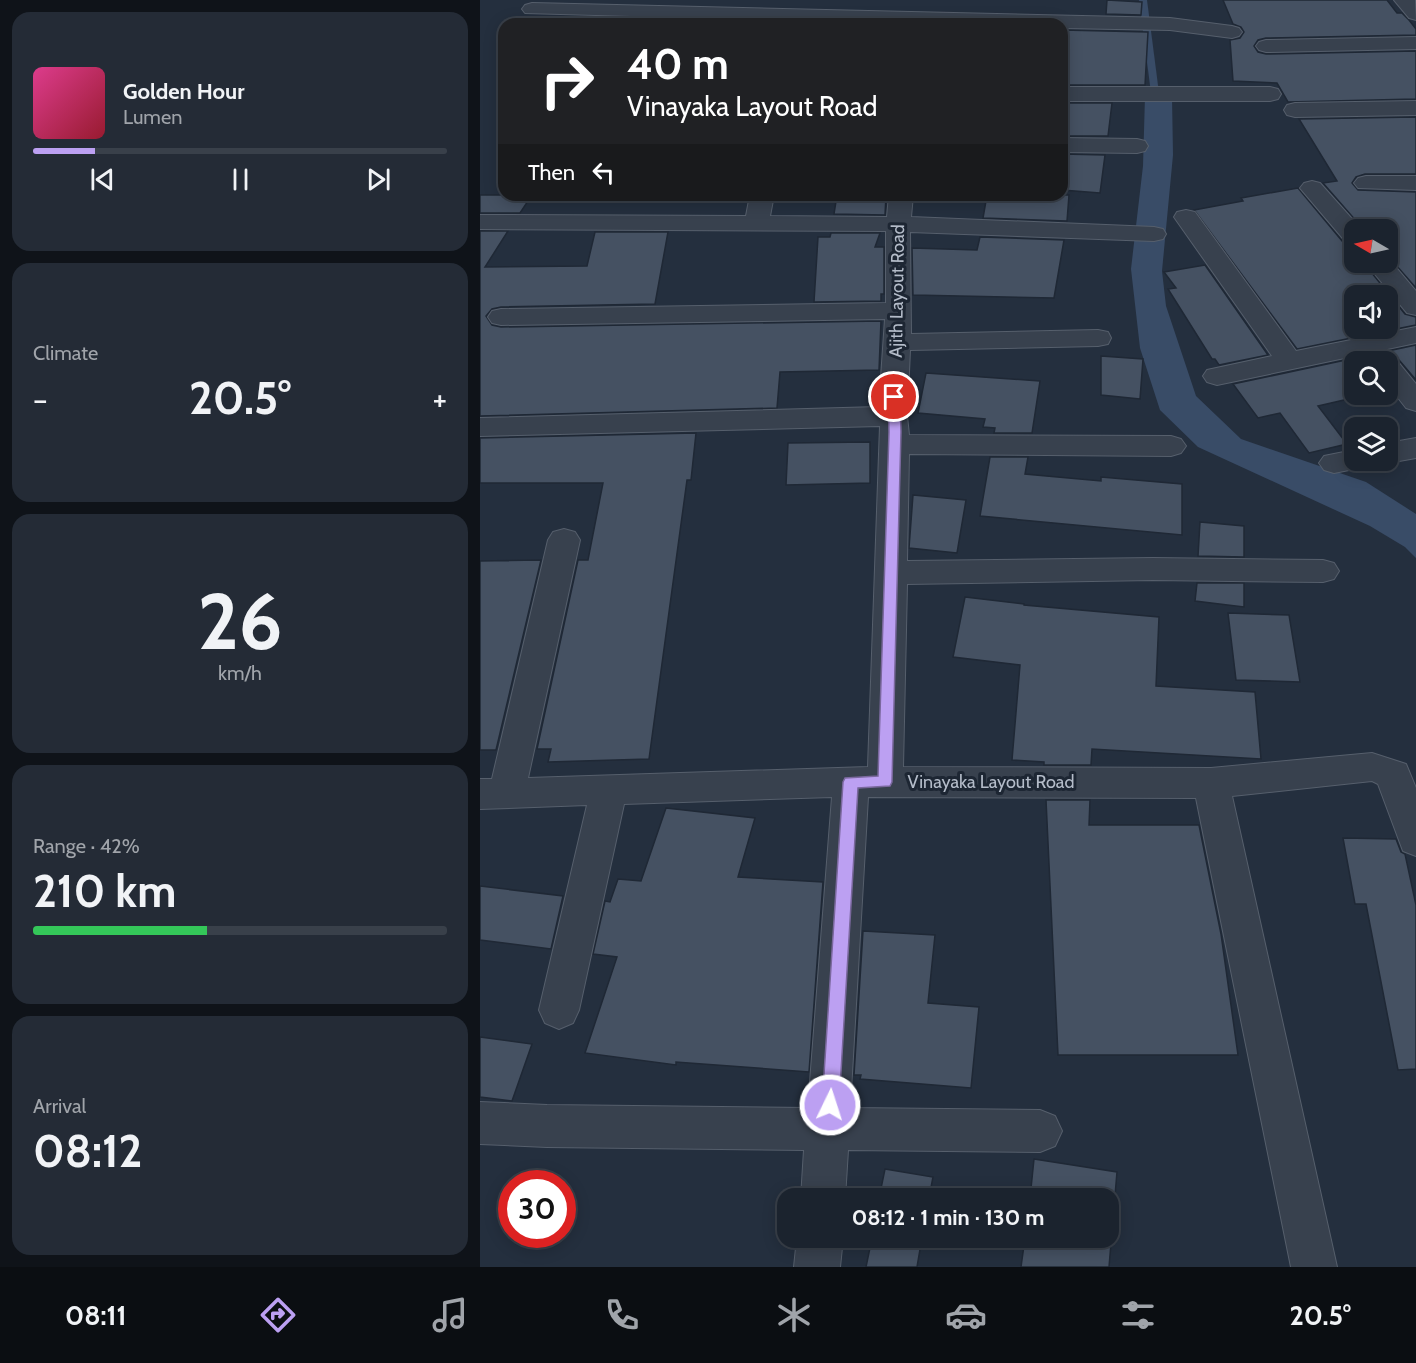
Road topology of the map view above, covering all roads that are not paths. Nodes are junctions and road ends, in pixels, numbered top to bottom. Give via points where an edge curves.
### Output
1 (1404, 0) edge
2 (532, 9) dead end
3 (917, 14) edge
4 (1416, 14) edge
5 (1006, 18) edge
6 (1068, 21) edge
7 (1232, 32) dead end
8 (1416, 43) edge
9 (1266, 46) dead end
10 (1068, 94) edge
11 (1270, 94) dead end
12 (1416, 108) edge
13 (1294, 111) dead end
14 (1068, 145) edge
15 (1137, 146) dead end
16 (1366, 183) dead end
17 (1416, 183) edge
18 (1312, 188) dead end
19 (761, 201) edge
20 (899, 209) edge
21 (1186, 217) dead end
22 (480, 222) edge
23 (757, 223) junction
24 (1344, 225) edge
25 (1154, 234) dead end
26 (1387, 273) edge
27 (1416, 307) edge
28 (899, 311) junction
29 (501, 317) dead end
30 (1416, 335) edge
31 (1098, 338) dead end
32 (897, 342) junction
33 (1381, 351) edge
34 (1344, 357) edge
35 (1290, 362) junction
36 (1217, 376) dead end
37 (1398, 380) edge
38 (1416, 402) edge
39 (480, 427) edge
40 (894, 430) junction
41 (1171, 446) dead end
42 (1416, 448) edge
43 (1398, 451) edge
44 (564, 540) dead end
45 (1323, 571) dead end
46 (890, 573) junction
47 (868, 782) junction
48 (1211, 783) junction
49 (609, 790) junction
50 (494, 794) edge
51 (1416, 840) edge
52 (559, 1010) dead end
53 (480, 1123) edge
54 (829, 1128) junction
55 (1040, 1131) dead end
56 (824, 1188) edge
57 (819, 1248) edge
58 (817, 1267) edge
59 (1314, 1267) edge

1 - 4 street
2 - 3 street
3 - 5 street
6 - 7 street via 1170,24
8 - 9 street
10 - 11 street
12 - 13 street
14 - 15 street
16 - 17 street
18 - 24 street
19 - 23 street
20 - 23 street
20 - 25 street
20 - 28 street, Ajith Layout Road
21 - 35 street
22 - 23 street via 592,212
26 - 27 street
28 - 29 street
28 - 32 street, Ajith Layout Road
30 - 33 street
31 - 32 street
32 - 40 street, Ajith Layout Road
34 - 35 street
35 - 36 street
37 - 38 street
39 - 40 street
40 - 41 street
40 - 46 street, Ajith Layout Road
42 - 43 street
44 - 50 street
45 - 46 street
46 - 47 street, Ajith Layout Road
47 - 48 street, Vinayaka Layout Road
47 - 49 street, Vinayaka Layout Road
47 - 54 street, Ajith Layout Road
48 - 51 street, Vinayaka Layout Road via 1372,767 1393,774
48 - 59 street
49 - 50 street, Vinayaka Layout Road
49 - 52 street
53 - 54 street
54 - 55 street
54 - 56 street, Ajith Layout Road
57 - 58 street

